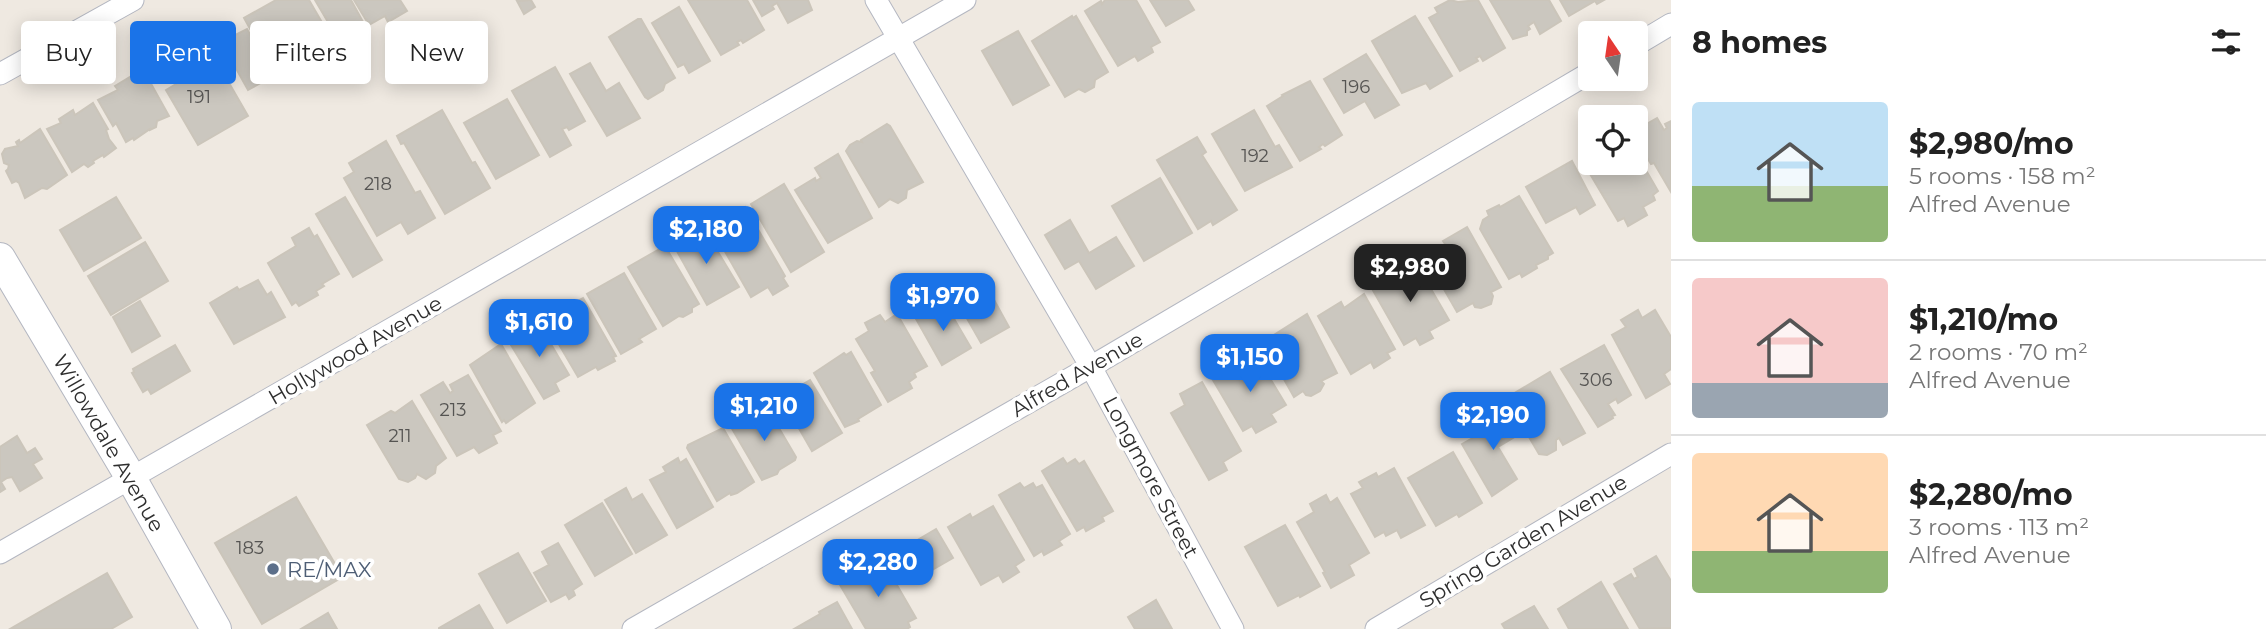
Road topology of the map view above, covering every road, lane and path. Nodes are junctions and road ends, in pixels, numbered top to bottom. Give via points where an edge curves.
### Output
1 (133, 0) edge
2 (876, 0) edge
3 (965, 0) edge
4 (1671, 24) edge
5 (1648, 38) edge
6 (898, 39) junction
7 (0, 74) edge
8 (1578, 80) edge
9 (0, 258) edge
10 (1091, 367) junction
11 (1671, 454) edge
12 (131, 478) junction
13 (0, 553) edge
14 (216, 629) edge
15 (633, 629) edge
16 (1233, 629) edge
17 (1376, 629) edge

1 - 7 street
2 - 6 street, Longmore Street
3 - 6 street, Hollywood Avenue
4 - 5 street
6 - 10 street, Longmore Street
6 - 12 street, Hollywood Avenue
8 - 10 street, Alfred Avenue
9 - 12 street, Willowdale Avenue
10 - 15 street, Alfred Avenue
10 - 16 street, Longmore Street
11 - 17 street, Spring Garden Avenue
12 - 13 street, Hollywood Avenue
12 - 14 street, Willowdale Avenue

